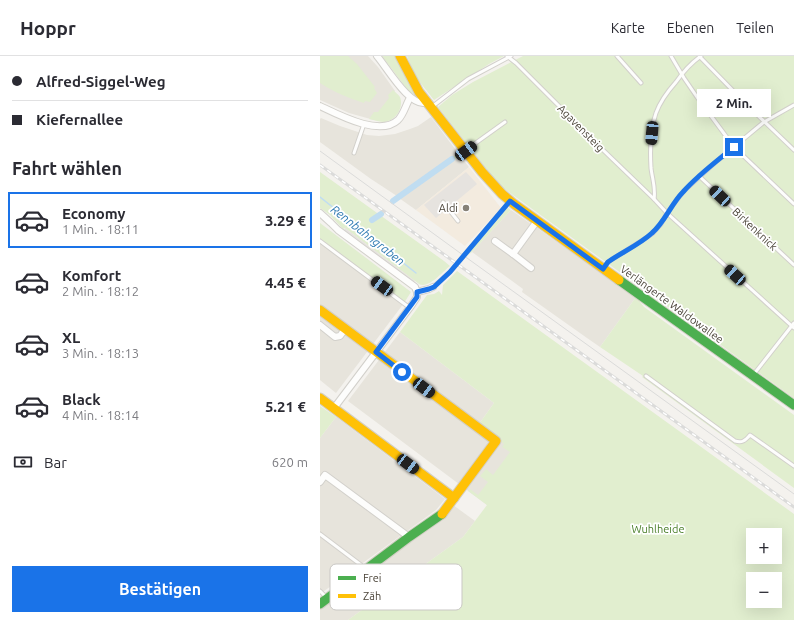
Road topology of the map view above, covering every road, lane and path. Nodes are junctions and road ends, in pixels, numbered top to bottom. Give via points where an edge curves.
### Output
1 (377, 56) edge
2 (400, 56) edge
3 (509, 56) edge
4 (617, 56) edge
5 (671, 56) edge
6 (700, 57) edge
7 (682, 74) junction
8 (641, 83) dead end
9 (410, 98) junction
10 (429, 104) junction
11 (794, 105) edge
12 (320, 106) edge
13 (505, 122) dead end
14 (764, 122) junction
15 (361, 124) junction
16 (734, 147) junction
17 (794, 150) edge
18 (466, 151) junction
19 (354, 153) dead end
20 (699, 176) junction
21 (654, 198) junction
22 (510, 201) junction
23 (443, 202) dead end
24 (794, 204) edge
25 (320, 213) edge
26 (667, 213) junction
27 (458, 221) dead end
28 (537, 221) junction
29 (320, 241) edge
30 (495, 241) dead end
31 (513, 254) junction
32 (794, 265) edge
33 (531, 268) dead end
34 (603, 269) junction
35 (434, 287) joint
36 (417, 292) junction
37 (410, 308) junction
38 (320, 310) edge
39 (320, 325) edge
40 (793, 326) edge
41 (345, 329) junction
42 (376, 352) junction
43 (646, 376) dead end
44 (752, 376) junction
45 (320, 398) edge
46 (794, 405) edge
47 (334, 408) junction
48 (794, 466) edge
49 (320, 482) edge
50 (454, 498) junction
51 (320, 534) edge
52 (409, 538) junction
53 (360, 564) edge
54 (373, 564) edge
55 (320, 590) edge
56 (323, 601) edge

1 - 9 street
2 - 10 street, Verlängerte Waldowallee via 410,78
3 - 10 lane
3 - 21 lane, Agavensteig
4 - 8 lane
5 - 7 lane
6 - 7 lane
6 - 14 lane
7 - 16 lane
7 - 21 lane via 659,106 654,122 651,143 651,169 656,193
9 - 10 street
9 - 15 street via 403,119 386,126
10 - 18 street, Verlängerte Waldowallee
11 - 14 lane
12 - 15 street
13 - 18 lane
14 - 16 lane
14 - 17 lane
15 - 19 lane
16 - 20 lane
16 - 24 lane
18 - 22 street, Verlängerte Waldowallee via 492,184
20 - 26 lane via 682,192
20 - 32 lane, Birkenknick
21 - 26 lane, Agavensteig
22 - 28 street, Verlängerte Waldowallee
22 - 35 lane via 450,272
23 - 27 lane
25 - 36 street via 338,230 415,287
26 - 34 lane via 652,234 608,262
26 - 40 lane, Agavensteig
28 - 31 street
28 - 34 street, Verlängerte Waldowallee
29 - 37 lane
30 - 31 street
31 - 33 street
34 - 44 street, Verlängerte Waldowallee
35 - 36 street
36 - 37 street via 417,297
37 - 42 street
38 - 41 street
39 - 41 street via 335,337 340,336
40 - 44 lane
41 - 42 street
42 - 47 street
42 - 50 street via 496,441
43 - 48 lane via 735,441 742,442 750,436
44 - 46 street, Verlängerte Waldowallee
45 - 47 street
47 - 50 street
49 - 52 street via 325,475
50 - 52 street via 441,515
51 - 53 lane
52 - 54 street
55 - 56 lane

